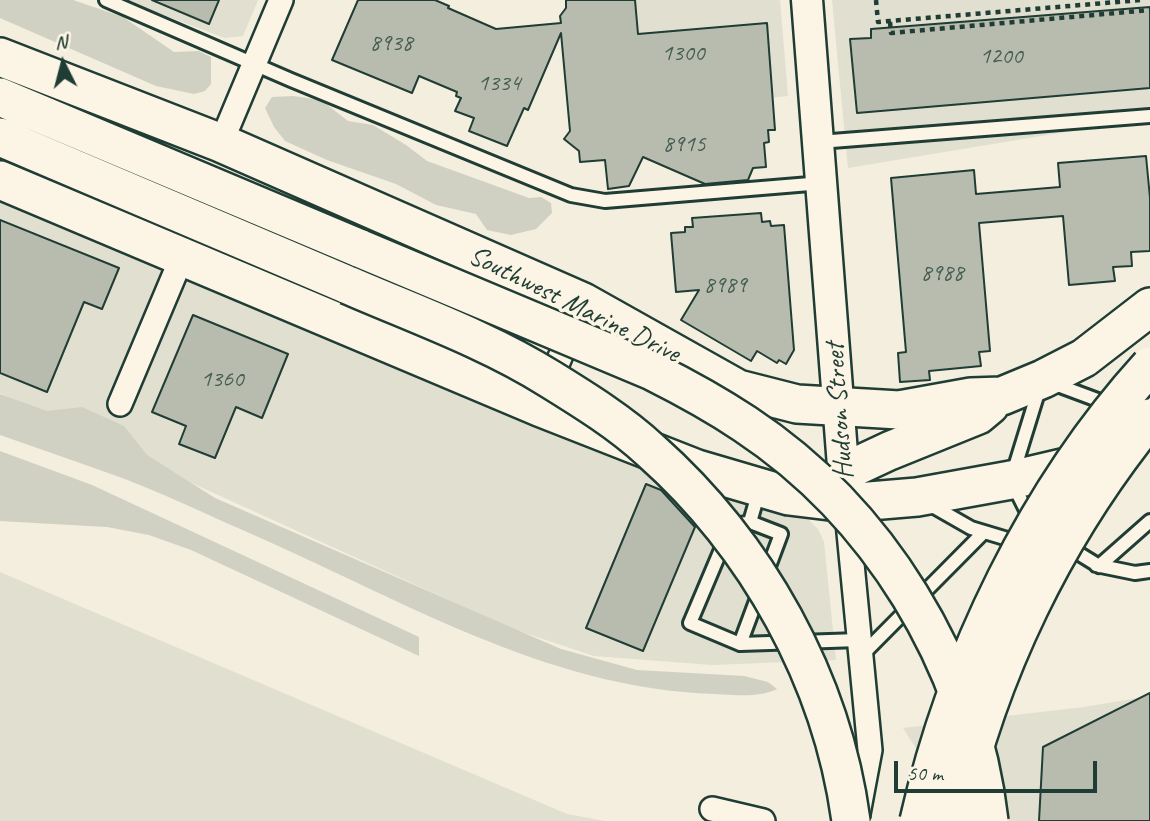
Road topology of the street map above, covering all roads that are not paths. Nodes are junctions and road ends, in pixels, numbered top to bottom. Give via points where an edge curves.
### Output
1 (106, 0) edge
2 (281, 0) edge
3 (807, 0) edge
4 (0, 57) edge
5 (253, 63) junction
6 (0, 97) edge
7 (1150, 116) edge
8 (0, 137) edge
9 (818, 142) junction
10 (221, 143) junction
11 (0, 180) edge
12 (822, 183) junction
13 (182, 257) junction
14 (583, 302) junction
15 (1150, 307) edge
16 (1150, 366) edge
17 (1043, 379) junction
18 (1002, 396) junction
19 (120, 404) dead end
20 (840, 406) junction
21 (539, 407) junction
22 (1143, 419) edge
23 (1011, 480) junction
24 (845, 488) junction
25 (917, 497) junction
26 (755, 504) junction
27 (1150, 521) edge
28 (984, 532) junction
29 (1099, 566) junction
30 (1150, 571) edge
31 (740, 644) junction
32 (860, 648) junction
33 (712, 809) dead end
34 (763, 821) edge
35 (850, 821) edge
36 (857, 821) edge
37 (919, 821) edge
38 (955, 821) edge
39 (989, 821) edge

1 - 5 lane
2 - 5 street
3 - 9 street, Hudson Street
4 - 10 main road, Southwest Marine Drive
5 - 10 street
5 - 12 lane via 582,197 605,201
6 - 39 main road, bridge via 652,371 747,425 836,499 906,587 960,699
7 - 9 lane
8 - 35 main road, bridge via 496,350 549,378 648,448 691,488 767,586 818,695 836,746
9 - 12 street, Hudson Street
10 - 14 main road, Southwest Marine Drive
11 - 13 main road
12 - 20 street, Hudson Street
13 - 19 street
13 - 21 main road
14 - 20 main road, Southwest Marine Drive via 738,389 797,404
14 - 21 street
15 - 17 main road, Southwest Marine Drive via 1084,358
16 - 37 main road, bridge via 1087,444 1049,502 989,613 942,735
17 - 18 main road, Southwest Marine Drive
17 - 22 lane
17 - 23 lane
18 - 20 main road, Southwest Marine Drive via 898,410
18 - 24 main road via 978,415 889,451
20 - 24 street, Hudson Street
21 - 26 main road via 697,469
22 - 23 main road via 1071,466
22 - 38 main road, bridge via 1084,508 1021,623 996,683
23 - 25 main road
23 - 29 lane via 1033,525
24 - 25 main road
24 - 26 main road
24 - 32 street, Hudson Street
25 - 28 lane
26 - 31 lane via 781,534
26 - 31 lane via 731,526 690,622
27 - 29 lane
28 - 29 lane
28 - 32 lane
29 - 30 lane
31 - 32 lane
32 - 36 street, Hudson Street via 870,750
33 - 34 street

